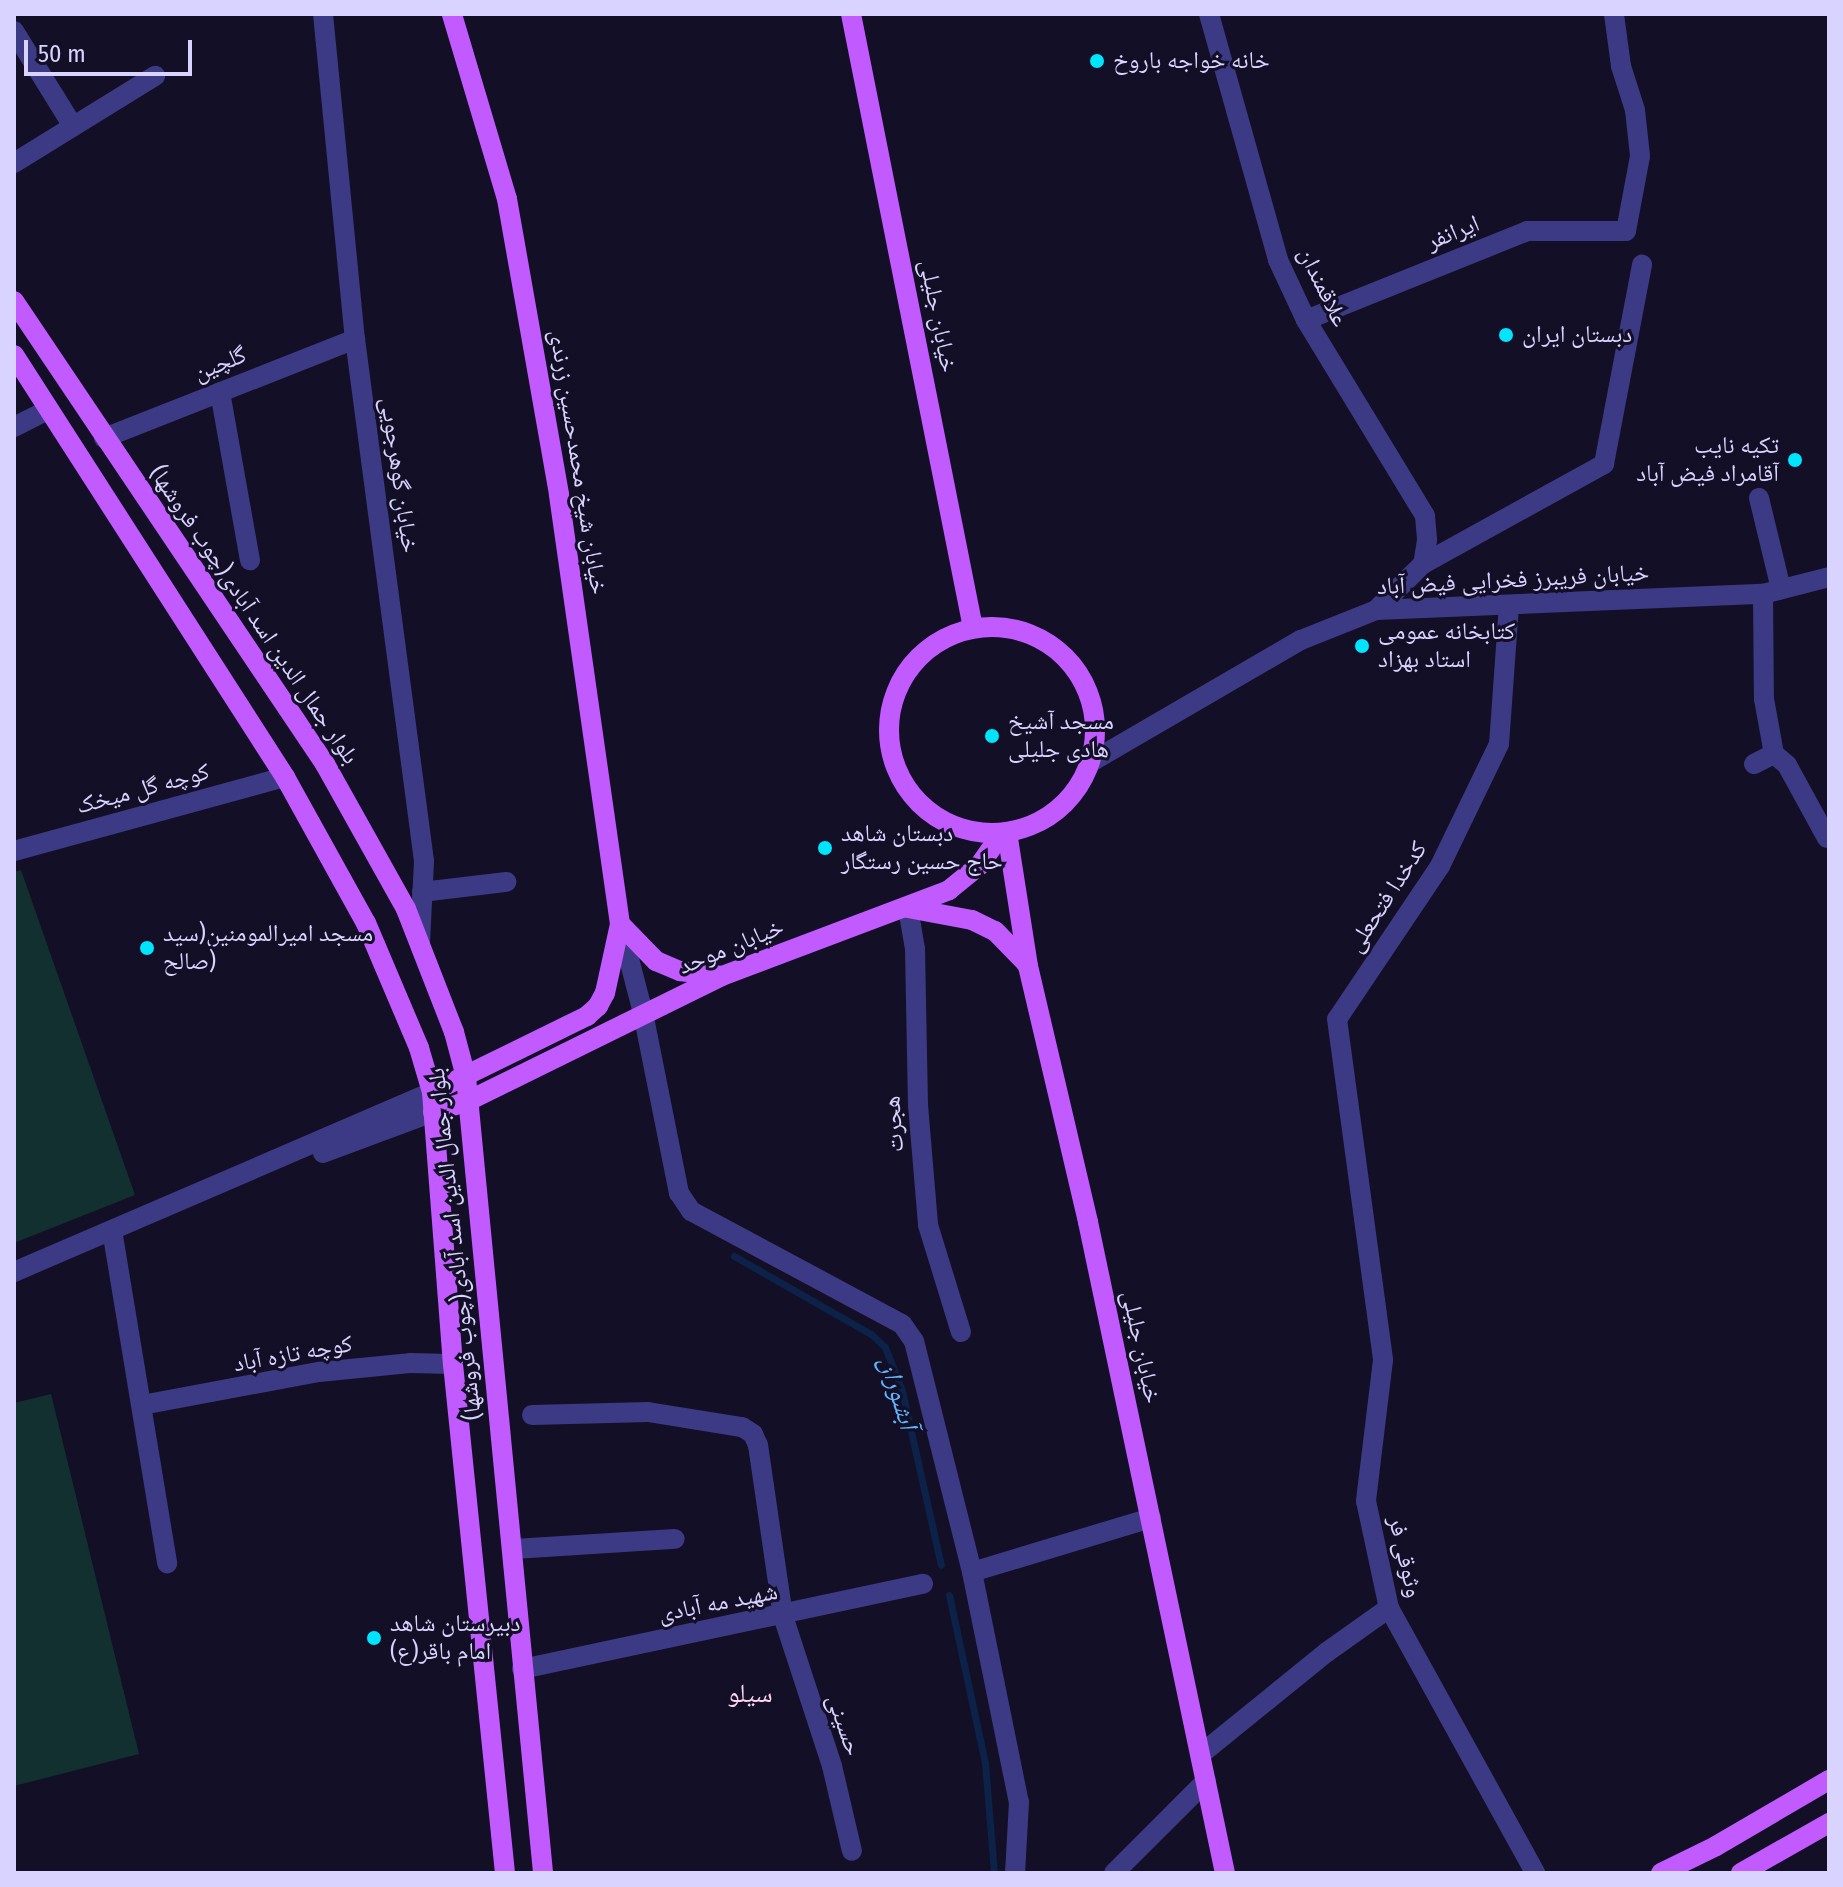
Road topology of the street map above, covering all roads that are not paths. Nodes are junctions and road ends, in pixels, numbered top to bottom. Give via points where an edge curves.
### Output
1 (323, 14) edge
2 (452, 14) edge
3 (851, 14) edge
4 (1209, 14) edge
5 (1614, 14) edge
6 (14, 31) edge
7 (155, 76) dead end
8 (73, 126) junction
9 (14, 163) edge
10 (1642, 265) dead end
11 (14, 301) edge
12 (1306, 320) junction
13 (355, 339) junction
14 (14, 355) edge
15 (220, 392) junction
16 (49, 409) junction
17 (14, 427) edge
18 (104, 438) junction
19 (1759, 498) dead end
20 (250, 560) dead end
21 (1423, 564) junction
22 (1829, 577) edge
23 (1772, 591) junction
24 (1509, 605) junction
25 (1376, 610) junction
26 (973, 628) junction
27 (1774, 754) junction
28 (1091, 762) junction
29 (1754, 764) dead end
30 (285, 777) junction
31 (1005, 833) junction
32 (1827, 838) dead end
33 (15, 847) edge
34 (506, 882) dead end
35 (422, 892) junction
36 (908, 908) junction
37 (620, 924) junction
38 (420, 942) junction
39 (1028, 966) junction
40 (722, 976) junction
41 (643, 1013) junction
42 (466, 1077) junction
43 (468, 1101) junction
44 (433, 1102) junction
45 (1364, 1217) joint
46 (112, 1230) junction
47 (14, 1272) edge
48 (961, 1332) dead end
49 (453, 1364) junction
50 (142, 1405) junction
51 (532, 1415) dead end
52 (1151, 1518) junction
53 (675, 1539) dead end
54 (514, 1549) junction
55 (167, 1563) dead end
56 (972, 1572) junction
57 (923, 1584) dead end
58 (1389, 1608) junction
59 (783, 1616) junction
60 (522, 1669) junction
61 (1201, 1754) junction
62 (1829, 1780) edge
63 (1206, 1781) junction
64 (1829, 1823) edge
65 (852, 1851) dead end
66 (505, 1873) edge
67 (543, 1873) edge
68 (1015, 1873) edge
69 (1114, 1873) edge
70 (1225, 1873) edge
71 (1535, 1873) edge
72 (1661, 1873) edge
73 (1741, 1873) edge

1 - 13 street, خیابان گوهرجویی
2 - 37 main road, خیابان شیخ محمدحسین زرندی via 507,199 559,494
3 - 26 main road, خیابان جلیلی
4 - 12 street, علاقمندان via 1278,260
5 - 12 street, ایرانفر via 1640,156 1626,231 1527,231
6 - 8 street
7 - 8 street
8 - 9 street
10 - 21 street via 1604,464
11 - 18 main road, بلوار جمال الدین اسد آبادی(چوب فروشها)
12 - 21 street, علاقمندان via 1425,516
13 - 15 street, گلچین
13 - 35 street, خیابان گوهرجویی via 424,861
14 - 16 main road, بلوار جمال الدین اسد آبادی(چوب فروشها)
15 - 18 street, گلچین
15 - 20 street
16 - 17 street
16 - 30 main road, بلوار جمال الدین اسد آبادی(چوب فروشها)
18 - 38 main road, بلوار جمال الدین اسد آبادی(چوب فروشها) via 325,764
19 - 23 street
21 - 25 street
22 - 23 street, خیابان فریبرز فخرایی فیض آباد
23 - 24 street, خیابان فریبرز فخرایی فیض آباد
23 - 27 street via 1764,699
24 - 25 street, خیابان فریبرز فخرایی فیض آباد
24 - 45 street, کدخدا فتحعلی via 1499,744 1440,866 1337,1019
25 - 28 street, خیابان فریبرز فخرایی فیض آباد via 1301,640
26 - 28 main road via 1004,626 1033,634 1059,650 1080,673 1092,701 1096,732
26 - 31 main road via 944,638 919,656 890,709 889,740 896,770 912,796 934,816 962,829
27 - 29 street
27 - 32 street via 1787,765
28 - 31 main road via 1078,789 1057,811
30 - 33 street, کوچه گل میخک
30 - 44 main road, بلوار جمال الدین اسد آبادی(چوب فروشها) via 366,923 419,1048
31 - 36 main road, خیابان موحد via 967,879
31 - 39 main road, خیابان جلیلی
34 - 35 street
35 - 38 street, خیابان گوهرجویی
36 - 39 main road via 972,920 1008,941
36 - 40 main road, خیابان موحد
36 - 48 street, هجرت via 915,949 918,1105 928,1225
37 - 40 main road via 656,961 680,971
37 - 41 street
37 - 42 main road via 605,993 587,1016
38 - 42 main road, بلوار جمال الدین اسد آبادی(چوب فروشها)
39 - 52 main road, خیابان جلیلی
40 - 41 main road, خیابان موحد
41 - 43 main road, خیابان موحد
41 - 56 street via 679,1193 691,1211 902,1324 914,1341
42 - 43 main road, بلوار جمال الدین اسد آبادی(چوب فروشها)
42 - 44 main road
43 - 44 main road, خیابان موحد
43 - 54 main road, بلوار جمال الدین اسد آبادی(چوب فروشها)
44 - 46 street
44 - 49 main road, بلوار جمال الدین اسد آبادی(چوب فروشها)
45 - 58 street, وثوقی فر via 1383,1360 1366,1501
46 - 47 street
46 - 50 street
49 - 50 street, کوچه تازه آباد via 319,1372
49 - 66 main road, بلوار جمال الدین اسد آبادی(چوب فروشها)
50 - 55 street
51 - 59 street, حسینی via 648,1412 742,1427 753,1434
52 - 56 street
52 - 61 main road, خیابان جلیلی
53 - 54 street
54 - 60 main road, بلوار جمال الدین اسد آبادی(چوب فروشها)
56 - 68 street via 1019,1802
57 - 59 street, شهید مه آبادی
58 - 61 street
58 - 71 street, وثوقی فر
59 - 60 street, شهید مه آبادی
59 - 65 street, حسینی via 832,1766
60 - 67 main road, بلوار جمال الدین اسد آبادی(چوب فروشها)
61 - 63 main road, خیابان جلیلی
62 - 72 main road
63 - 69 street
63 - 70 main road, خیابان جلیلی
64 - 73 main road

